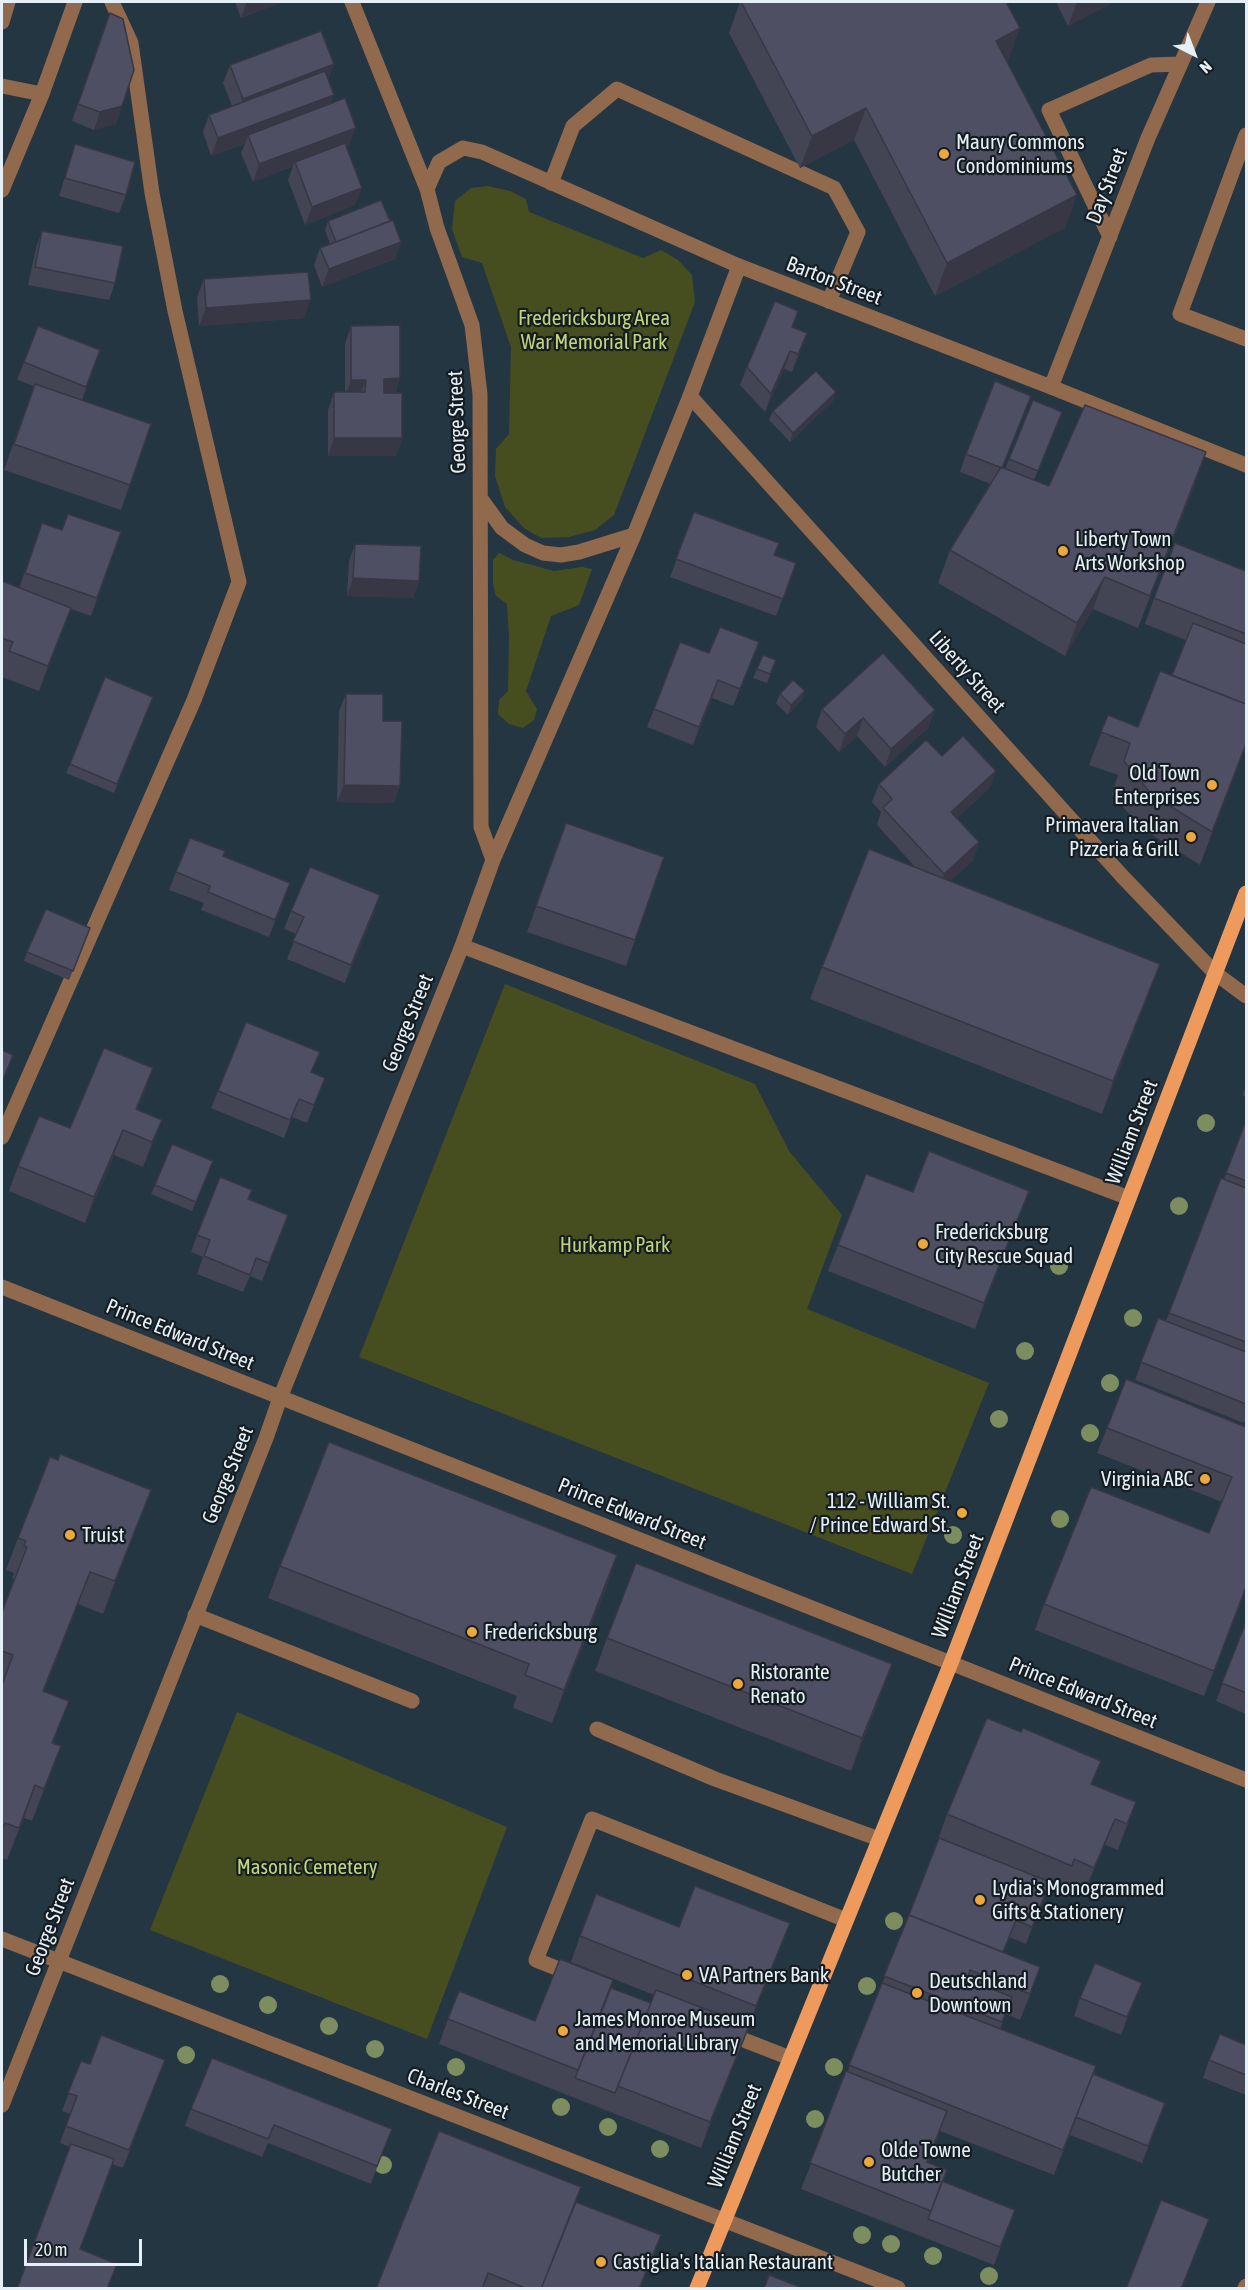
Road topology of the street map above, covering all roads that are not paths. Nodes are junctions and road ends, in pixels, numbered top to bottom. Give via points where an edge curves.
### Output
1 (8, 2) edge
2 (75, 2) edge
3 (112, 2) edge
4 (352, 2) edge
5 (1208, 2) edge
6 (2, 22) edge
7 (1180, 64) junction
8 (2, 86) edge
9 (42, 94) junction
10 (1246, 135) edge
11 (4, 173) edge
12 (551, 183) junction
13 (427, 189) junction
14 (2, 190) edge
15 (1110, 237) junction
16 (739, 266) junction
17 (829, 301) junction
18 (1246, 339) edge
19 (1052, 387) junction
20 (690, 396) junction
21 (1246, 465) edge
22 (481, 499) junction
23 (634, 535) junction
24 (494, 860) junction
25 (1246, 893) edge
26 (462, 946) junction
27 (1215, 973) junction
28 (1246, 996) edge
29 (2, 1137) edge
30 (1129, 1198) junction
31 (2, 1287) edge
32 (280, 1398) junction
33 (195, 1615) junction
34 (951, 1663) junction
35 (412, 1701) dead end
36 (597, 1729) dead end
37 (1246, 1780) edge
38 (879, 1839) junction
39 (846, 1920) junction
40 (2, 1939) edge
41 (59, 1961) junction
42 (590, 1981) edge
43 (708, 2026) edge
44 (790, 2058) junction
45 (2, 2105) edge
46 (724, 2220) junction
47 (697, 2289) edge
48 (898, 2289) edge

1 - 6 street
2 - 9 street
3 - 29 street via 131,43 152,193 175,311 239,582 194,700
4 - 13 street, George Street
5 - 7 street, Day Street
7 - 15 street, Day Street
7 - 15 street via 1151,65 1049,110
8 - 9 street
9 - 11 street
10 - 18 street via 1180,314
11 - 14 street
12 - 13 street, Barton Street via 482,152 463,148 439,162
12 - 16 street, Barton Street
12 - 17 street via 573,126 617,89 834,188 858,232
13 - 22 street, George Street via 472,325 480,394
15 - 19 street, Day Street
16 - 17 street, Barton Street
16 - 20 street, George Street
17 - 19 street, Barton Street
19 - 21 street, Barton Street
20 - 23 street, George Street
20 - 27 street, Liberty Street via 1122,876
22 - 23 street via 502,528 543,553 579,552
22 - 24 street, George Street via 481,826
23 - 24 street, George Street
24 - 26 street, George Street
25 - 27 main road, William Street
26 - 30 street
26 - 32 street, George Street
27 - 28 street, Liberty Street
27 - 30 main road, William Street
30 - 34 main road, William Street
31 - 32 street, Prince Edward Street
32 - 33 street, George Street
32 - 34 street, Prince Edward Street
33 - 35 street
33 - 41 street, George Street
34 - 37 street, Prince Edward Street
34 - 38 main road, William Street
36 - 38 street via 715,1779
38 - 39 main road, William Street
39 - 42 street via 592,1819 536,1960
39 - 44 main road, William Street
40 - 41 street, Charles Street
41 - 45 street, George Street
41 - 46 street, Charles Street
43 - 44 street
44 - 46 main road, William Street
46 - 47 main road, William Street
46 - 48 street, Charles Street

